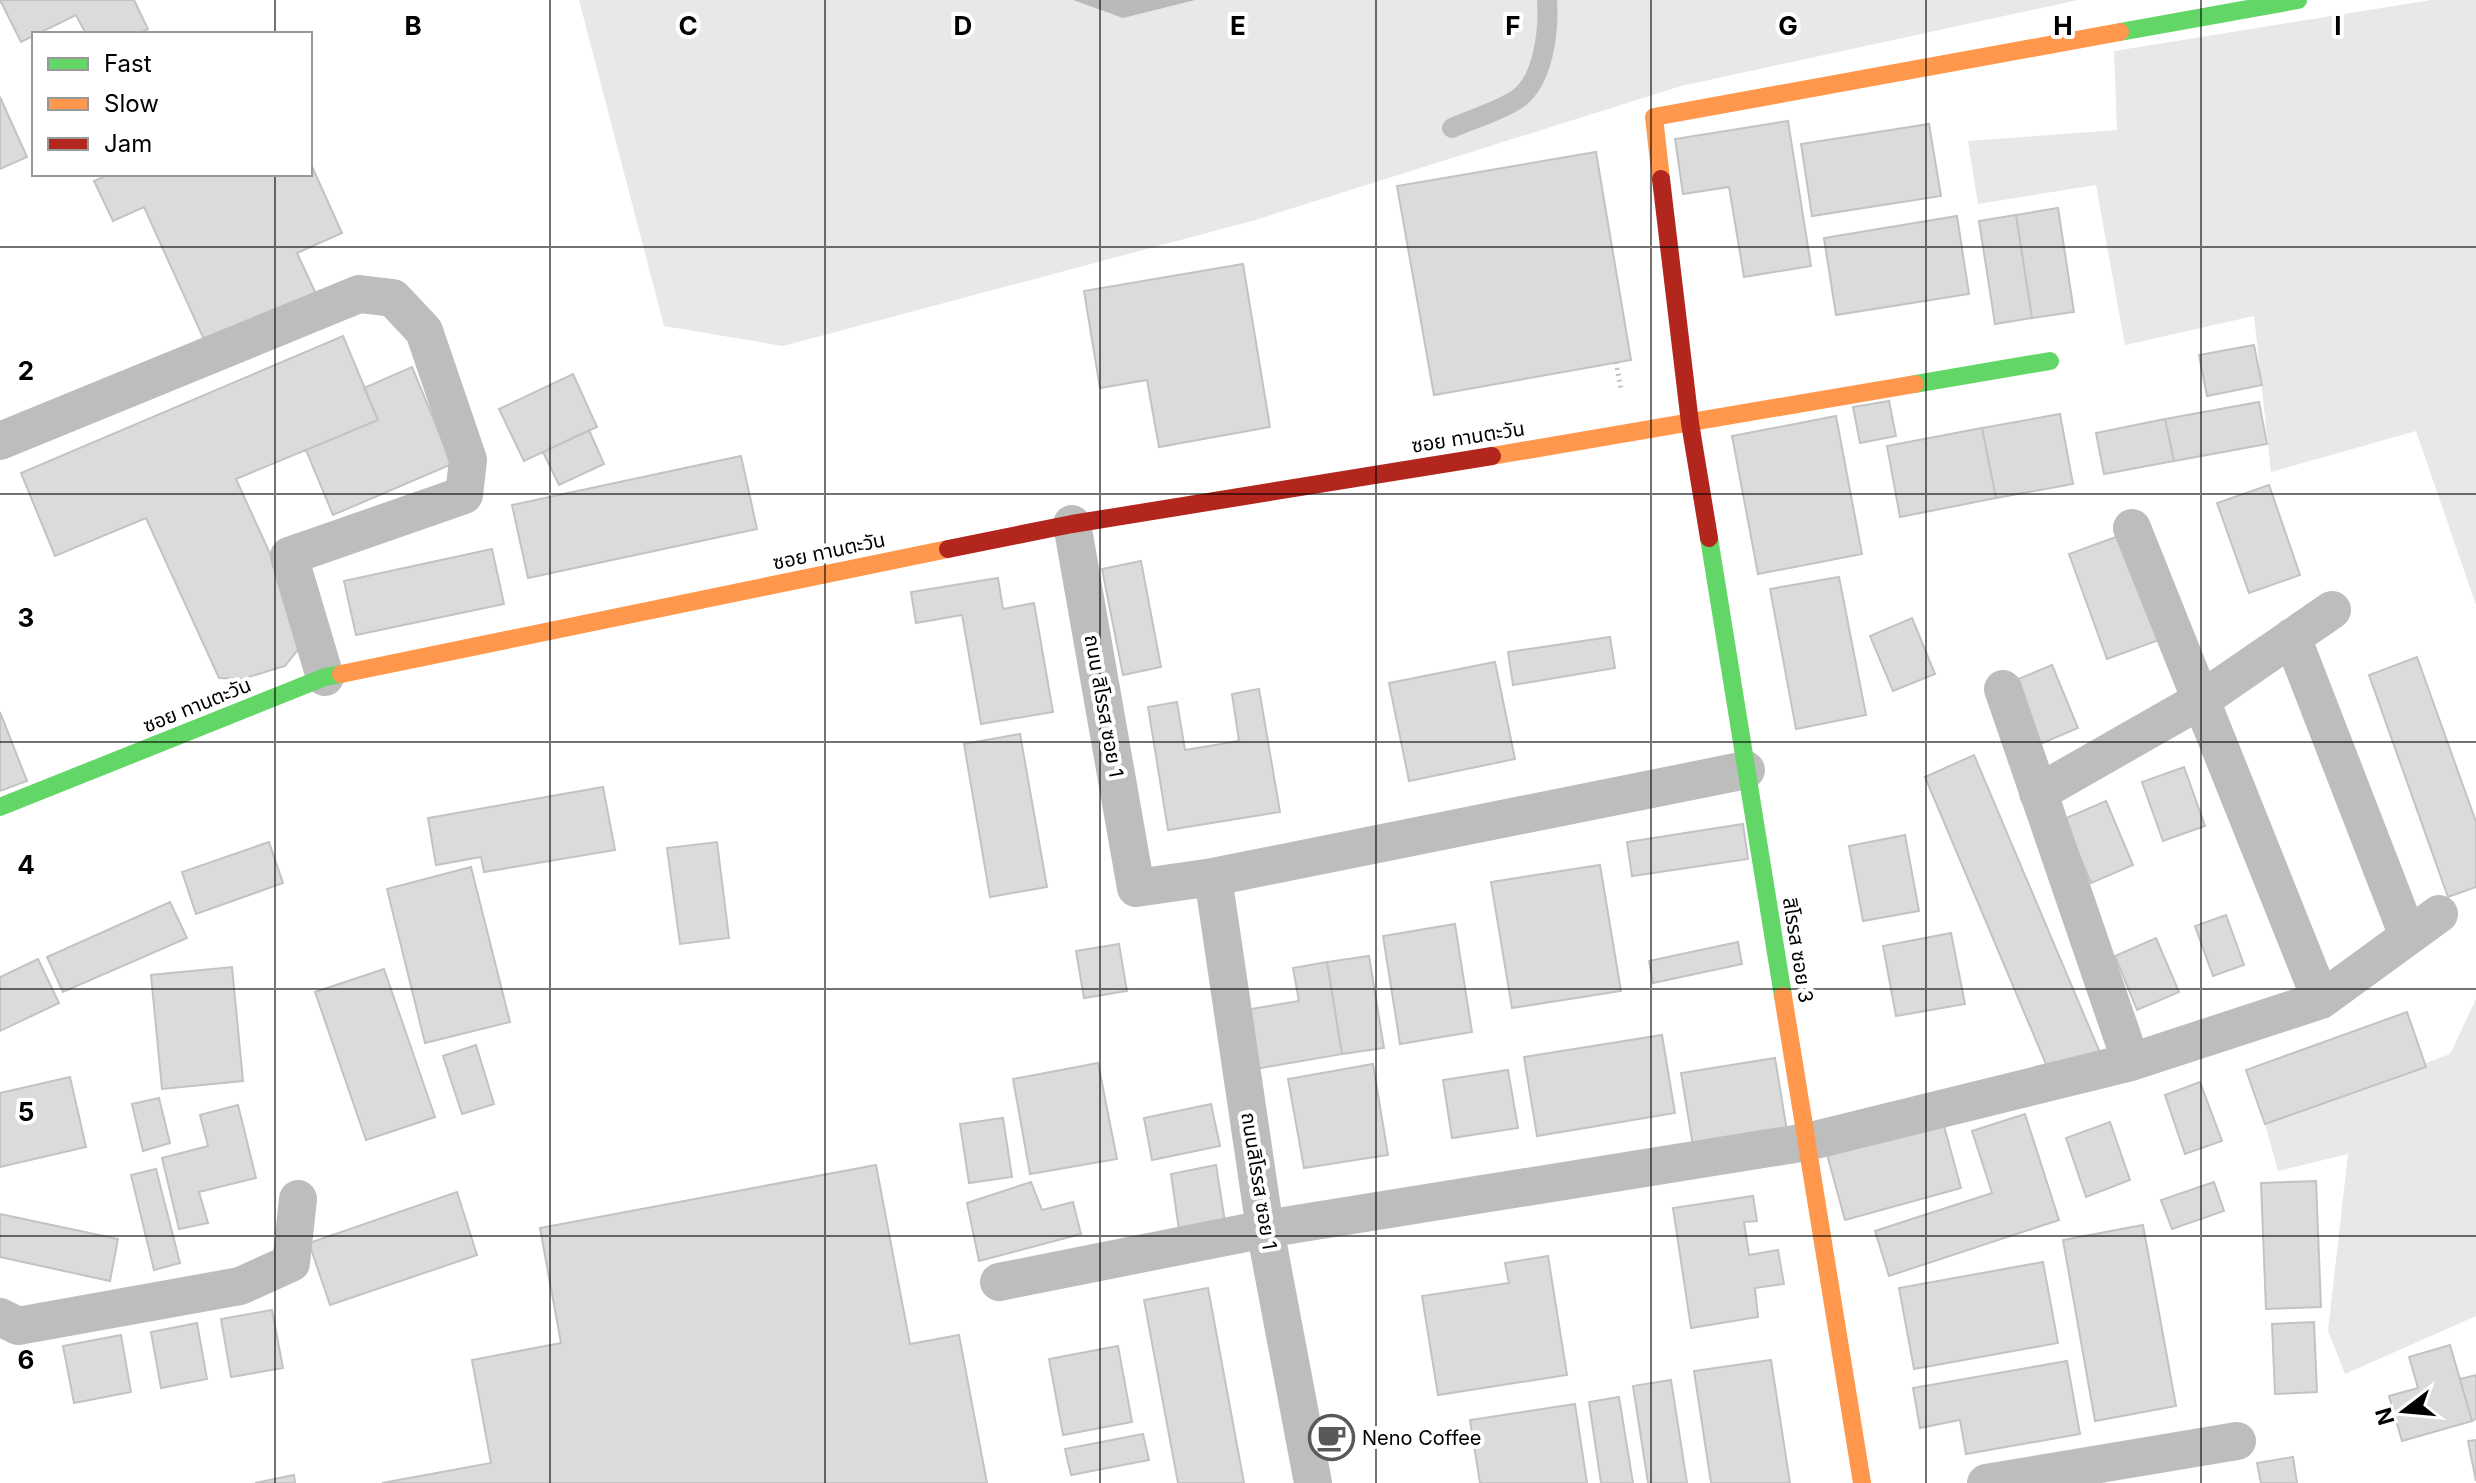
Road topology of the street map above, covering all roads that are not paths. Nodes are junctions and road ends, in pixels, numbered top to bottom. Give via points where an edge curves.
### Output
1 (1547, 0) edge
2 (2298, 0) edge
3 (1452, 128) dead end
4 (2050, 361) dead end
5 (1690, 423) junction
6 (0, 441) edge
7 (1072, 524) junction
8 (2132, 528) dead end
9 (2332, 610) dead end
10 (2292, 637) junction
11 (325, 677) junction
12 (2003, 689) dead end
13 (2201, 700) junction
14 (1746, 770) junction
15 (2038, 793) junction
16 (0, 807) edge
17 (1213, 877) junction
18 (2439, 914) dead end
19 (2408, 936) junction
20 (2321, 1000) junction
21 (2131, 1062) junction
22 (1807, 1142) junction
23 (298, 1199) dead end
24 (1265, 1229) junction
25 (999, 1282) dead end
26 (0, 1317) edge
27 (2237, 1441) dead end
28 (1313, 1483) edge
29 (1862, 1483) edge
30 (1986, 1483) edge

1 - 3 lane via 1548,22 1536,75 1518,99
2 - 5 street, สิโรรส ซอย 3 via 1654,117
4 - 5 street, ซอย ทานตะวัน
5 - 7 street, ซอย ทานตะวัน
5 - 14 street, สิโรรส ซอย 3
6 - 11 street via 359,294 393,298 424,331 468,460 464,495 289,556
7 - 11 street, ซอย ทานตะวัน
7 - 17 street, ถนน สิโรรส ซอย 1 via 1136,888
8 - 13 street
9 - 10 street
10 - 13 street
10 - 19 street
11 - 16 street, ซอย ทานตะวัน
12 - 15 street
13 - 15 street
13 - 20 street
14 - 17 street
14 - 22 street, สิโรรส ซอย 3
15 - 21 street
17 - 24 street, ถนนสิโรรส ซอย 1
18 - 19 street
19 - 20 street
20 - 21 street
21 - 22 street
22 - 24 street
22 - 29 street, สิโรรส ซอย 3
23 - 26 street via 291,1263 240,1286 18,1326
24 - 25 street
24 - 28 street, ถนนสิโรรส ซอย 1
27 - 30 street

